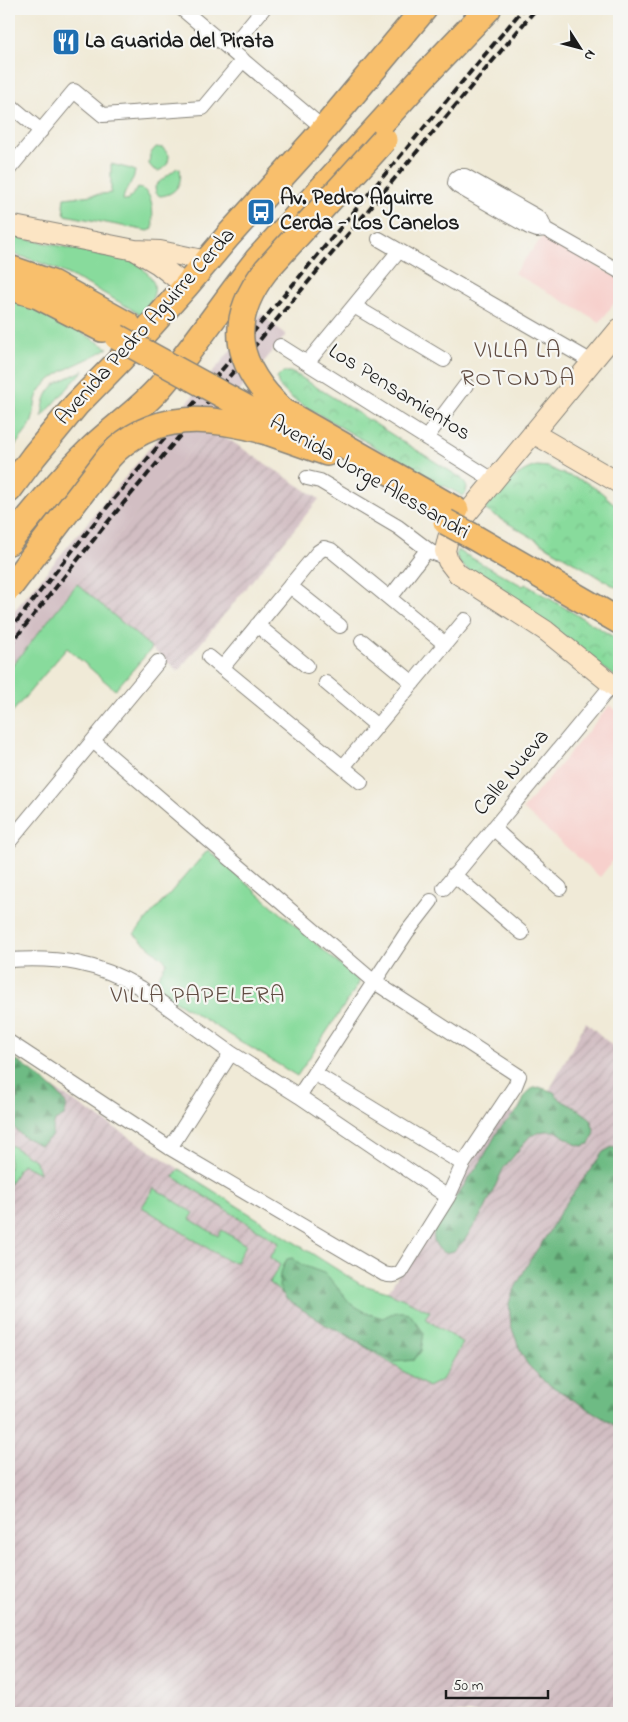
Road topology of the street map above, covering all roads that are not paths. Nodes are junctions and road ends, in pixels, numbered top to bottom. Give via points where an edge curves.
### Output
1 (182, 9) edge
2 (263, 9) edge
3 (424, 9) edge
4 (488, 9) edge
5 (502, 9) edge
6 (230, 49) junction
7 (243, 60) junction
8 (9, 104) edge
9 (316, 122) dead end
10 (41, 131) junction
11 (9, 169) edge
12 (9, 225) edge
13 (546, 229) junction
14 (379, 240) dead end
15 (135, 250) junction
16 (399, 251) junction
17 (207, 261) junction
18 (9, 268) edge
19 (619, 271) edge
20 (186, 286) junction
21 (9, 287) edge
22 (354, 306) junction
23 (619, 329) edge
24 (123, 331) junction
25 (280, 346) dead end
26 (444, 360) dead end
27 (592, 362) junction
28 (306, 363) junction
29 (466, 385) dead end
30 (275, 422) junction
31 (533, 432) junction
32 (426, 438) junction
33 (307, 478) dead end
34 (493, 480) junction
35 (619, 483) edge
36 (11, 486) edge
37 (451, 516) junction
38 (475, 529) junction
39 (9, 542) edge
40 (427, 550) junction
41 (447, 558) junction
42 (290, 586) junction
43 (9, 588) edge
44 (390, 598) junction
45 (619, 604) edge
46 (465, 620) dead end
47 (619, 621) edge
48 (257, 625) junction
49 (340, 626) dead end
50 (362, 641) dead end
51 (445, 644) junction
52 (209, 657) dead end
53 (158, 662) dead end
54 (307, 666) dead end
55 (222, 668) junction
56 (326, 683) dead end
57 (413, 683) junction
58 (616, 688) edge
59 (377, 726) junction
60 (93, 741) junction
61 (343, 767) junction
62 (361, 782) dead end
63 (493, 828) junction
64 (9, 842) edge
65 (454, 875) junction
66 (444, 888) dead end
67 (560, 888) dead end
68 (432, 901) dead end
69 (522, 933) dead end
70 (9, 960) edge
71 (373, 982) junction
72 (9, 1042) edge
73 (231, 1053) junction
74 (314, 1073) junction
75 (299, 1096) junction
76 (170, 1148) junction
77 (463, 1164) junction
78 (448, 1197) junction

1 - 6 street
2 - 6 street
3 - 17 highway, Avenida Pedro Aguirre Cerda
4 - 39 highway, Avenida Pedro Aguirre Cerda via 257,260 159,388 86,455
5 - 30 highway, bridge via 253,288 240,332 244,356
6 - 7 street
7 - 9 street
7 - 10 street via 203,108 103,115 74,91
8 - 10 street
10 - 11 street
12 - 15 main road
13 - 13 street via 539,218 520,207 465,176 456,178 455,183 459,187 529,228
13 - 19 street
14 - 16 street
15 - 17 main road via 160,251
15 - 20 main road
16 - 22 street
16 - 27 street
17 - 20 highway, Avenida Pedro Aguirre Cerda
18 - 24 highway via 52,283
20 - 36 highway, Avenida Pedro Aguirre Cerda via 76,405
21 - 24 highway
22 - 26 street
22 - 28 street
23 - 27 main road
24 - 30 highway, Avenida Jorge Alessandri
25 - 28 street, Los Pensamientos
27 - 31 main road
28 - 32 street, Los Pensamientos
29 - 32 street
30 - 37 highway, Avenida Jorge Alessandri
30 - 37 highway, Avenida Jorge Alessandri via 327,453
30 - 43 highway, bridge via 194,420 166,423 139,432 109,457
31 - 34 main road
31 - 35 main road
32 - 34 street, Los Pensamientos
33 - 40 street via 320,482 386,521
34 - 41 main road via 448,538
37 - 38 highway, Avenida Jorge Alessandri
38 - 45 highway, Avenida Jorge Alessandri
38 - 47 highway, Avenida Jorge Alessandri
40 - 41 street
40 - 44 street
41 - 58 main road via 462,578 546,631
42 - 44 street via 324,548
42 - 48 street
42 - 49 street
44 - 51 street
46 - 51 street
48 - 54 street
48 - 55 street
50 - 57 street
51 - 57 street
52 - 55 street
53 - 60 street
55 - 61 street
56 - 59 street
57 - 59 street
58 - 63 street, Calle Nueva
59 - 61 street
60 - 64 street
60 - 71 street
61 - 62 street
63 - 65 street, Calle Nueva
63 - 67 street
65 - 66 street, Calle Nueva
65 - 69 street
68 - 71 street
70 - 73 street via 63,960 126,979
71 - 74 street
71 - 77 street via 520,1076
72 - 76 street
73 - 75 street
73 - 76 street
74 - 75 street
74 - 77 street
75 - 78 street
76 - 78 street via 391,1276 401,1272
77 - 78 street

